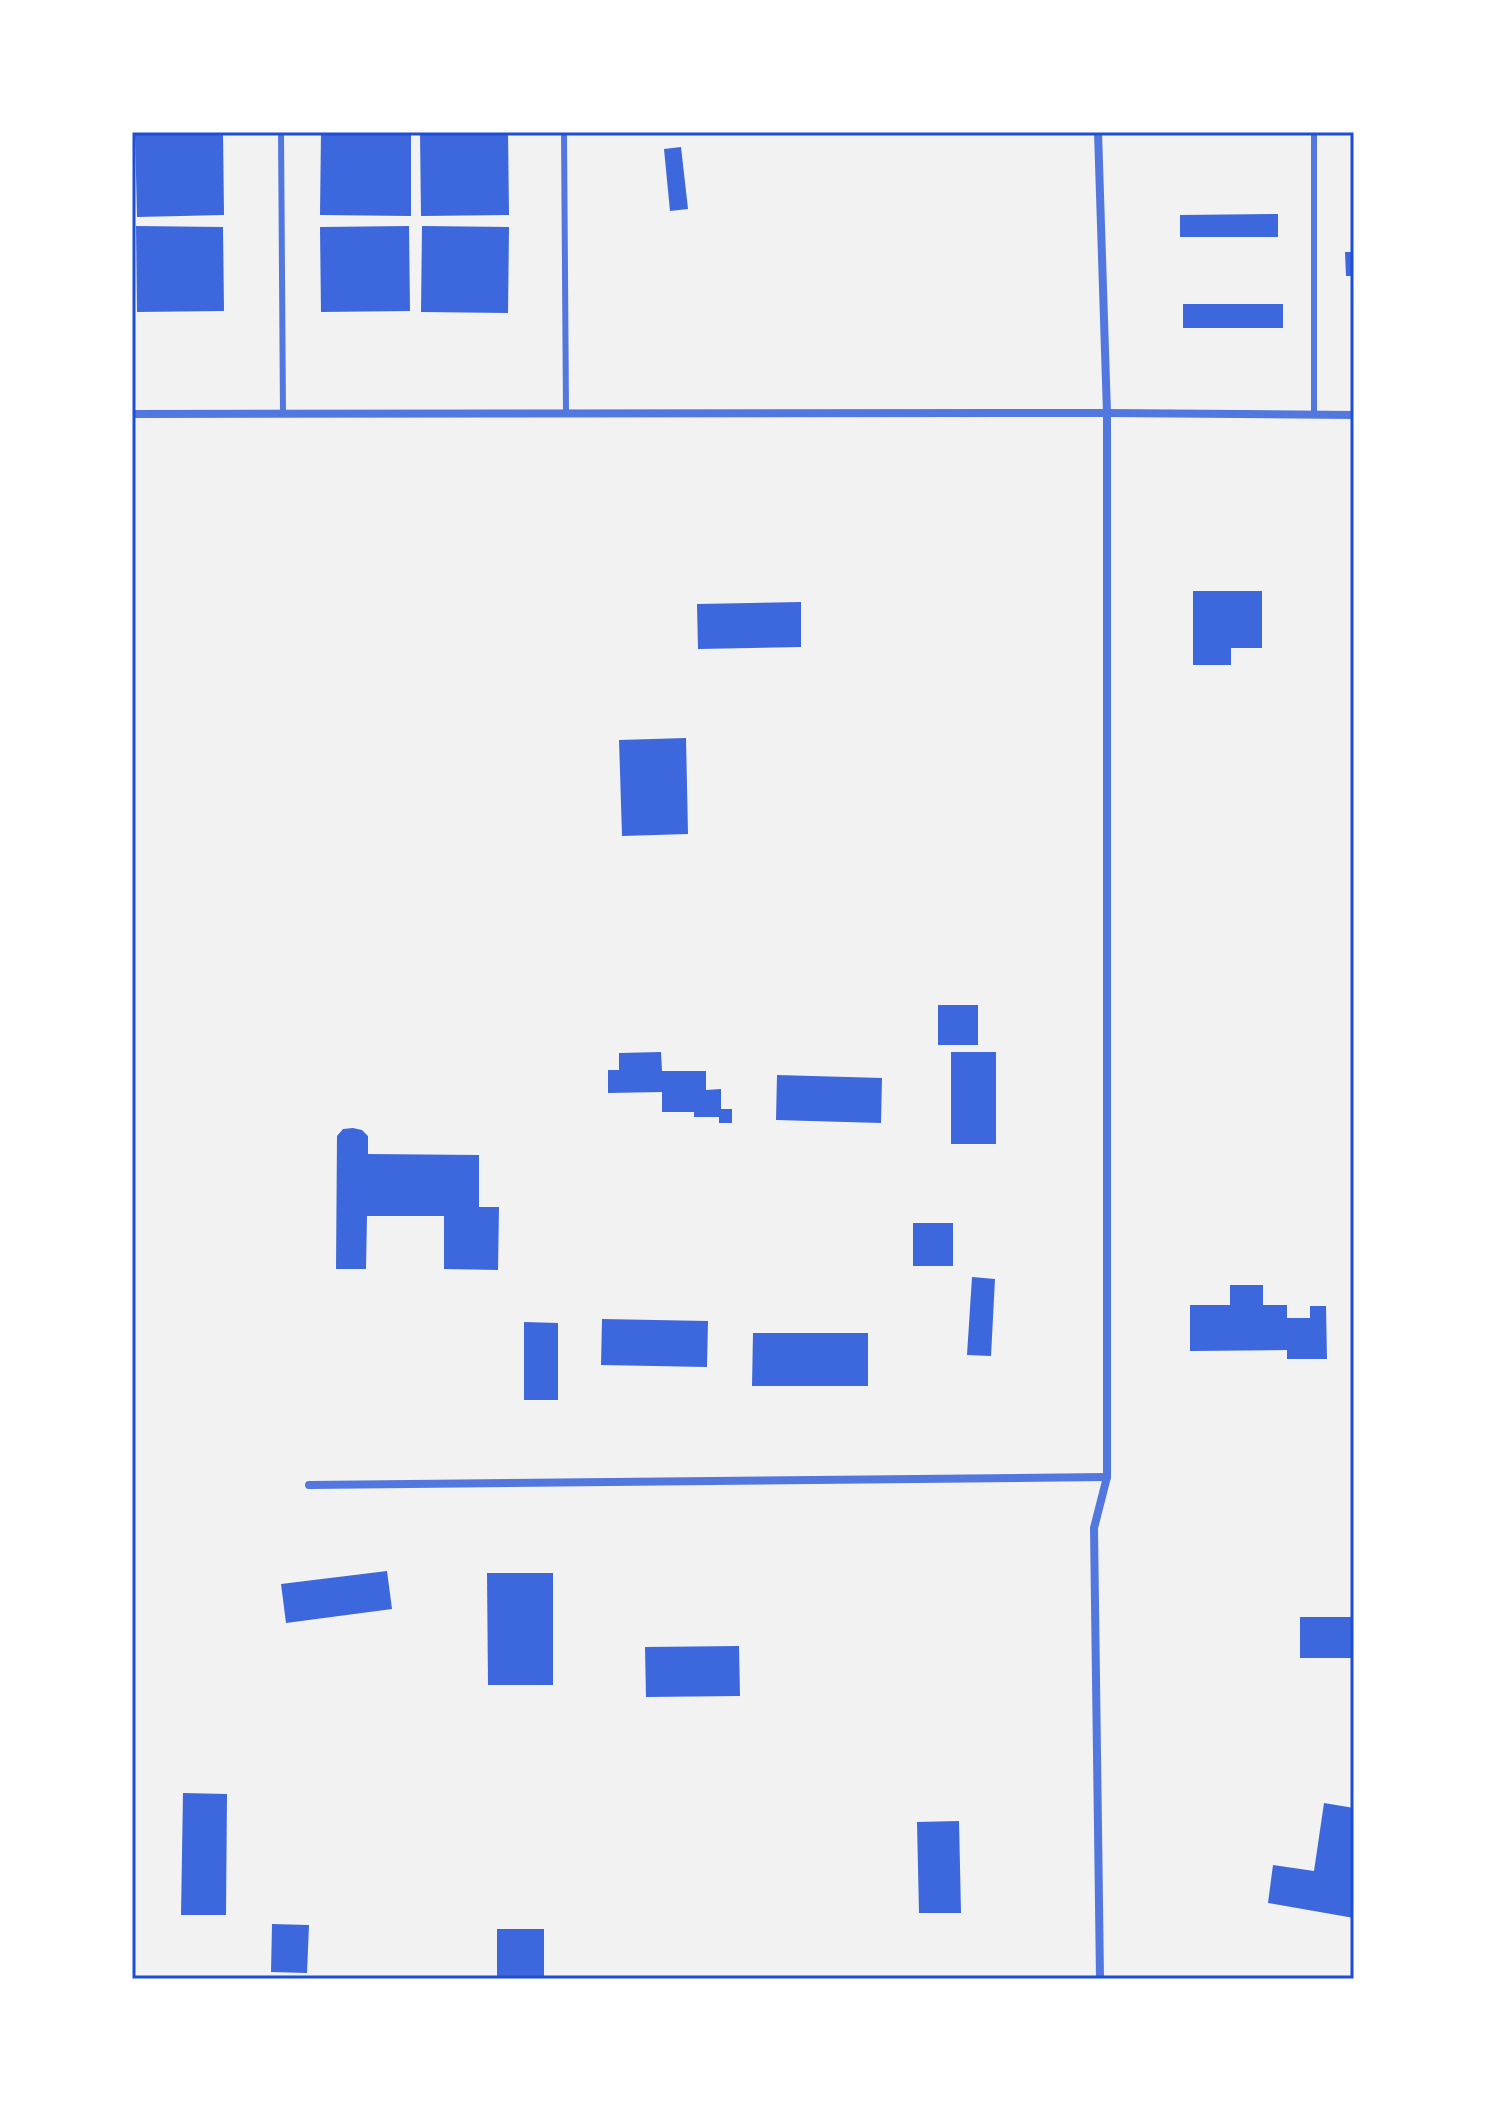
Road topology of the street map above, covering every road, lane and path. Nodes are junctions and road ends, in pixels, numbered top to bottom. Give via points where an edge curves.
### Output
1 (281, 132) edge
2 (564, 132) edge
3 (1098, 132) edge
4 (1314, 132) edge
5 (566, 413) junction
6 (1107, 413) junction
7 (132, 414) edge
8 (283, 414) junction
9 (1314, 414) junction
10 (1354, 415) edge
11 (1107, 1477) junction
12 (309, 1485) dead end
13 (1100, 1979) edge

1 - 8 lane
2 - 5 lane
3 - 6 street
4 - 9 lane
5 - 6 street
5 - 8 street
6 - 9 street
6 - 11 street
7 - 8 street
9 - 10 street
11 - 12 street
11 - 13 street via 1094,1528

